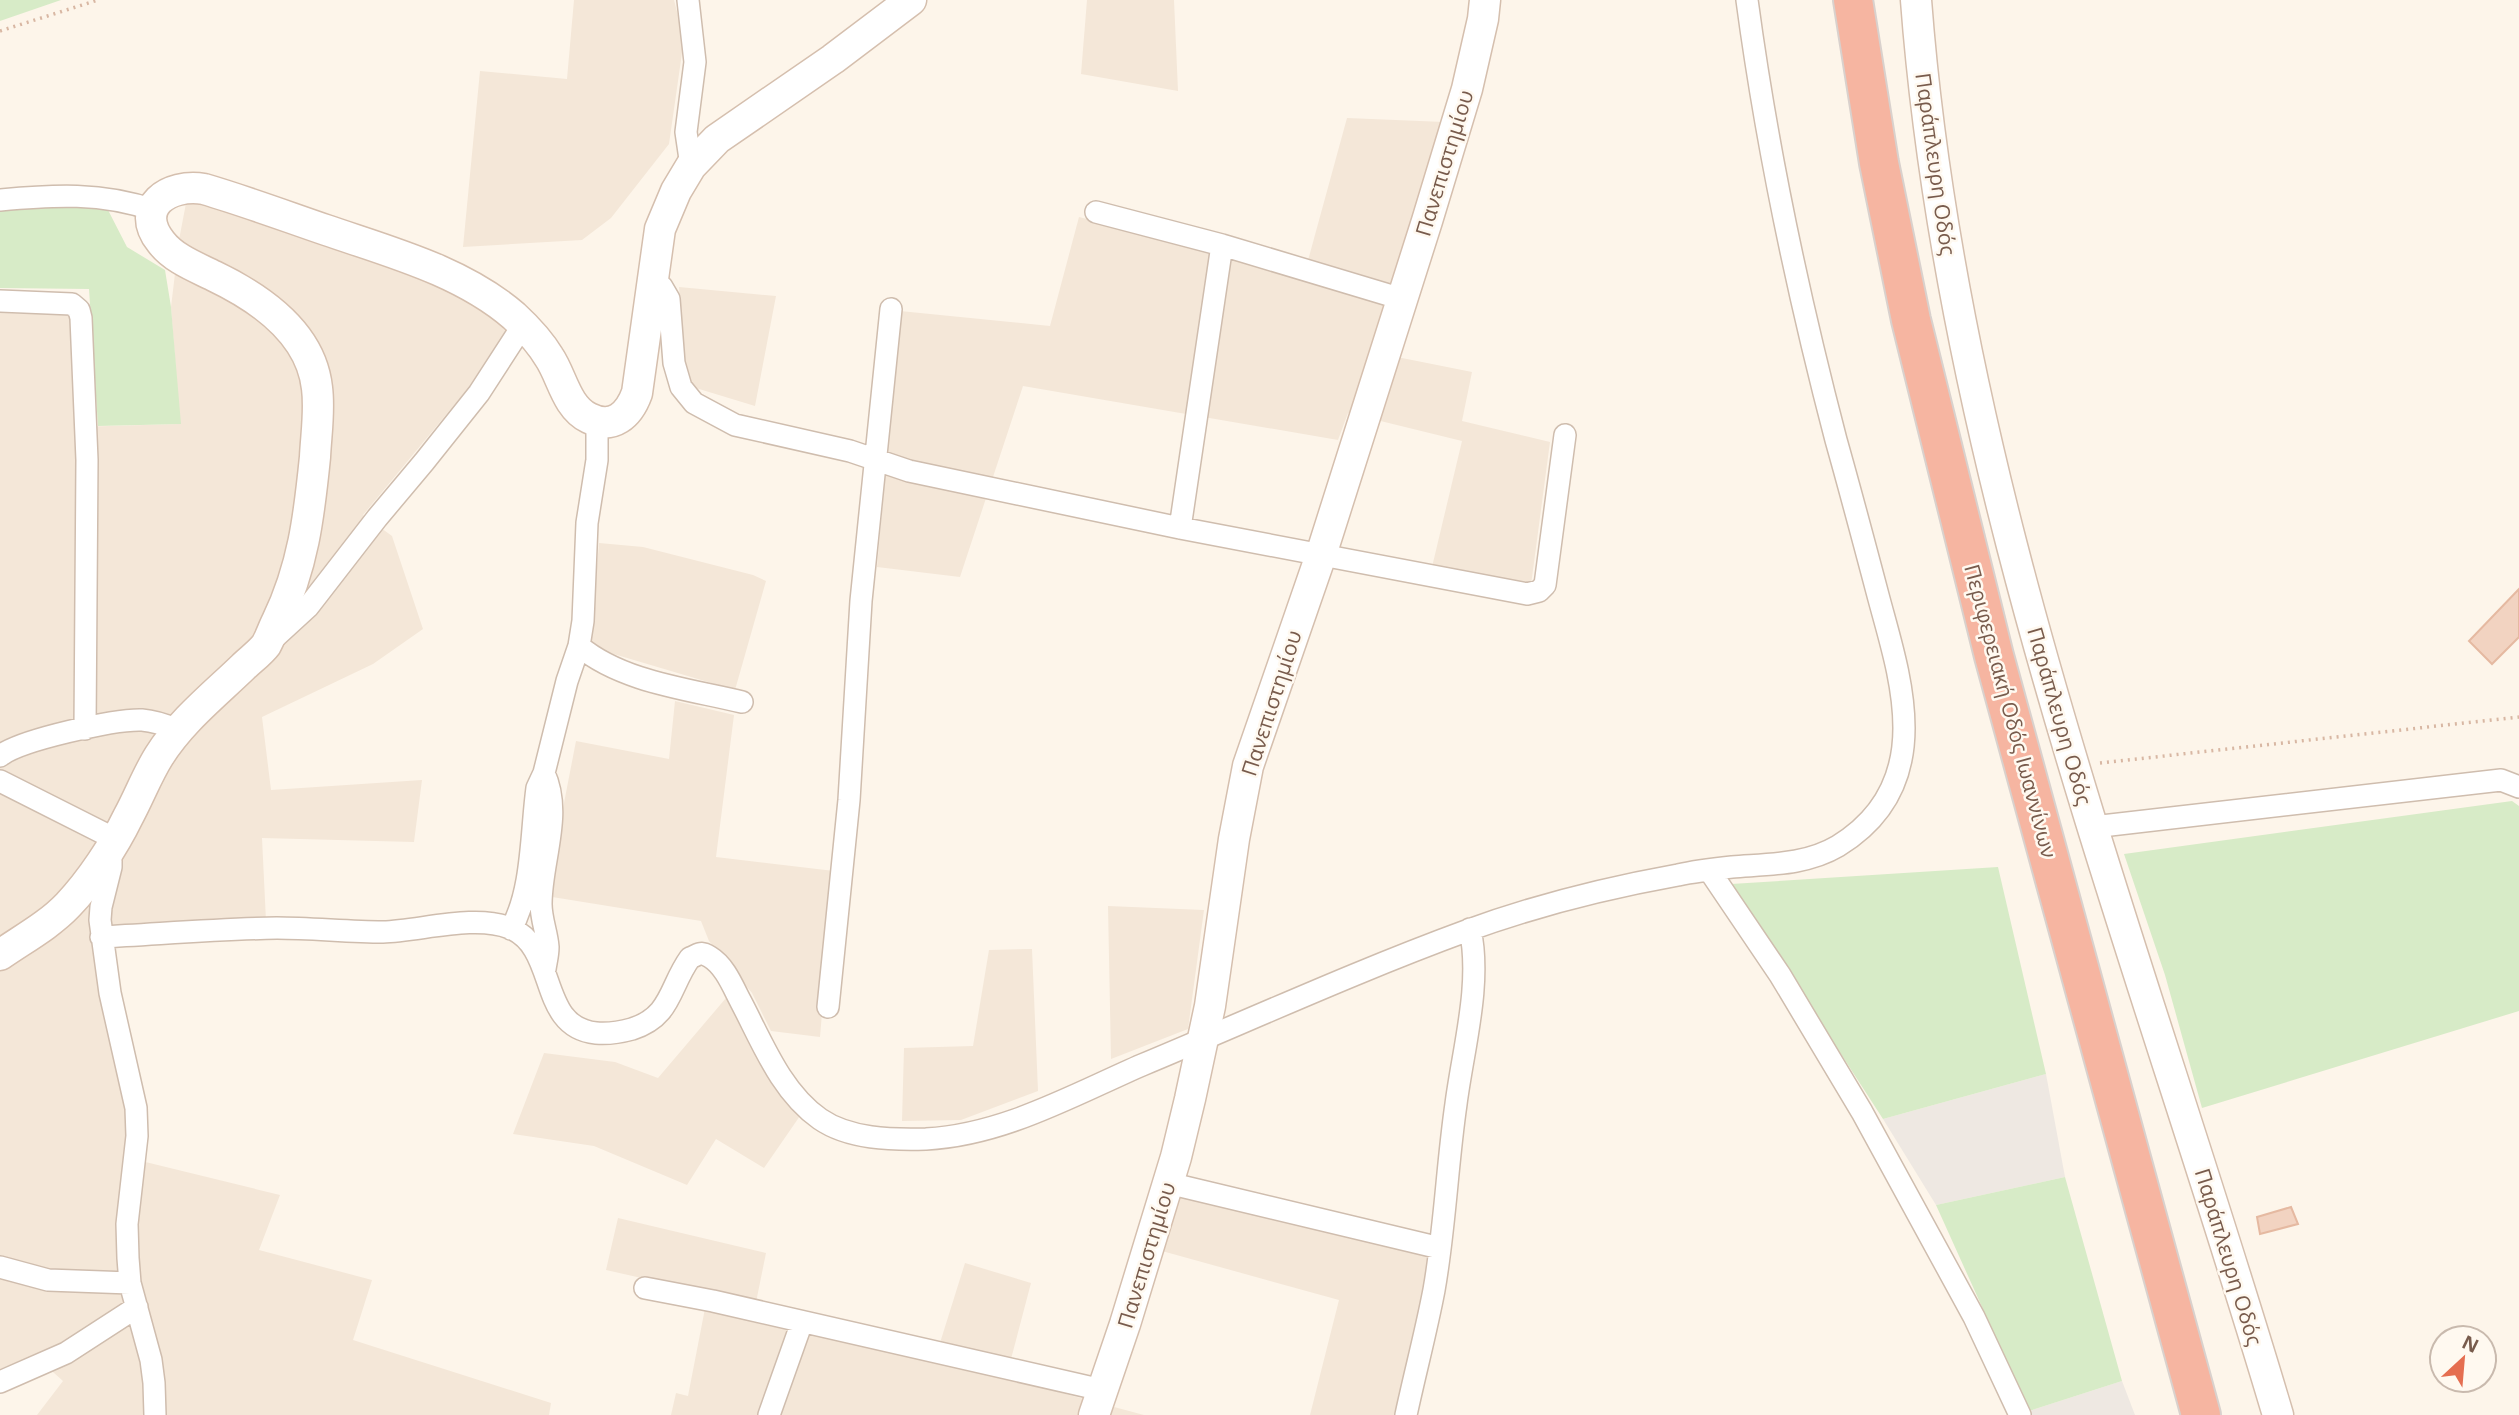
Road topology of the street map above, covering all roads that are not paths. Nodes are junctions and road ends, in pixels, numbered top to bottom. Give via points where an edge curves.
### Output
1 (688, 0) edge
2 (1485, 0) edge
3 (1747, 0) edge
4 (1853, 0) edge
5 (1916, 0) edge
6 (904, 2) edge
7 (691, 166) junction
8 (0, 200) edge
9 (153, 210) junction
10 (1096, 212) dead end
11 (1222, 245) junction
12 (653, 280) junction
13 (1402, 299) junction
14 (0, 301) edge
15 (891, 310) dead end
16 (523, 325) junction
17 (597, 421) junction
18 (1565, 435) dead end
19 (875, 461) junction
20 (1181, 528) junction
21 (1321, 555) junction
22 (265, 646) junction
23 (579, 646) junction
24 (742, 702) dead end
25 (85, 729) junction
26 (178, 730) junction
27 (0, 756) edge
28 (544, 773) junction
29 (0, 781) edge
30 (2519, 786) edge
31 (2093, 827) junction
32 (111, 846) junction
33 (1709, 870) junction
34 (511, 929) junction
35 (1470, 929) junction
36 (102, 937) junction
37 (0, 955) edge
38 (545, 969) junction
39 (828, 1007) dead end
40 (1203, 1039) junction
41 (1168, 1183) junction
42 (1440, 1248) junction
43 (0, 1267) edge
44 (130, 1283) junction
45 (645, 1288) dead end
46 (136, 1307) junction
47 (802, 1322) junction
48 (0, 1382) edge
49 (1098, 1403) edge
50 (155, 1415) edge
51 (769, 1415) edge
52 (1406, 1415) edge
53 (2020, 1415) edge
54 (2201, 1415) edge
55 (2278, 1415) edge

1 - 7 street via 695,62 686,132
2 - 13 street, Πανεπιστημίου via 1467,89
3 - 33 street via 1791,258 1898,674 1904,728 1897,779 1878,813 1850,838 1804,860
4 - 54 highway, Περιφερειακή Οδός Ιωαννίνων via 1879,163 1914,332 1994,656
5 - 31 street, Παράπλευρη Οδός via 1929,137 1969,363 2027,602
6 - 7 street via 833,59 727,132
7 - 12 street via 660,229
8 - 9 street via 81,195
9 - 16 street via 175,189 192,187 219,194 448,275
9 - 22 street via 156,234 172,253 252,296 281,320 303,350 317,383 306,540
10 - 11 street
11 - 13 street
11 - 20 street
12 - 17 street via 634,401 621,418
12 - 19 street via 669,299 677,375 694,403 735,425 836,447
13 - 21 street, Πανεπιστημίου
14 - 25 street via 72,304 81,318 87,460
15 - 19 street
16 - 17 street via 547,353 573,405
16 - 22 street via 479,393 308,607
17 - 23 street
18 - 21 street via 1545,585 1539,592 1527,594
19 - 20 street
19 - 39 street
20 - 21 street
21 - 40 street, Πανεπιστημίου via 1248,766
22 - 26 street
23 - 24 street via 595,660 629,674
23 - 28 street
25 - 26 street via 143,720
25 - 27 street via 22,745
26 - 32 street via 159,755
28 - 34 street via 537,788 524,894
28 - 38 street via 552,819 541,892 548,948
29 - 32 street
30 - 31 street via 2501,780
31 - 55 street, Παράπλευρη Οδός
32 - 36 street via 111,867 100,907
32 - 37 street via 66,907
33 - 35 street via 1542,906
33 - 53 street via 1780,975 1862,1112 1973,1317
34 - 36 street via 467,924 381,932 251,929
34 - 38 street via 529,944
35 - 40 street
35 - 42 street via 1473,978 1469,1023
36 - 44 street via 137,1121 127,1224
38 - 40 street via 565,1020 585,1031 615,1032 653,1020 690,958 708,956 723,971 778,1072 803,1105 840,1129 891,1139 978,1132 1055,1104
40 - 41 street, Πανεπιστημίου
41 - 42 street
41 - 49 street, Πανεπιστημίου
42 - 52 street
43 - 44 street via 48,1280
44 - 46 street
45 - 47 street
46 - 48 street via 66,1353
46 - 50 street via 151,1360
47 - 49 street
47 - 51 street

